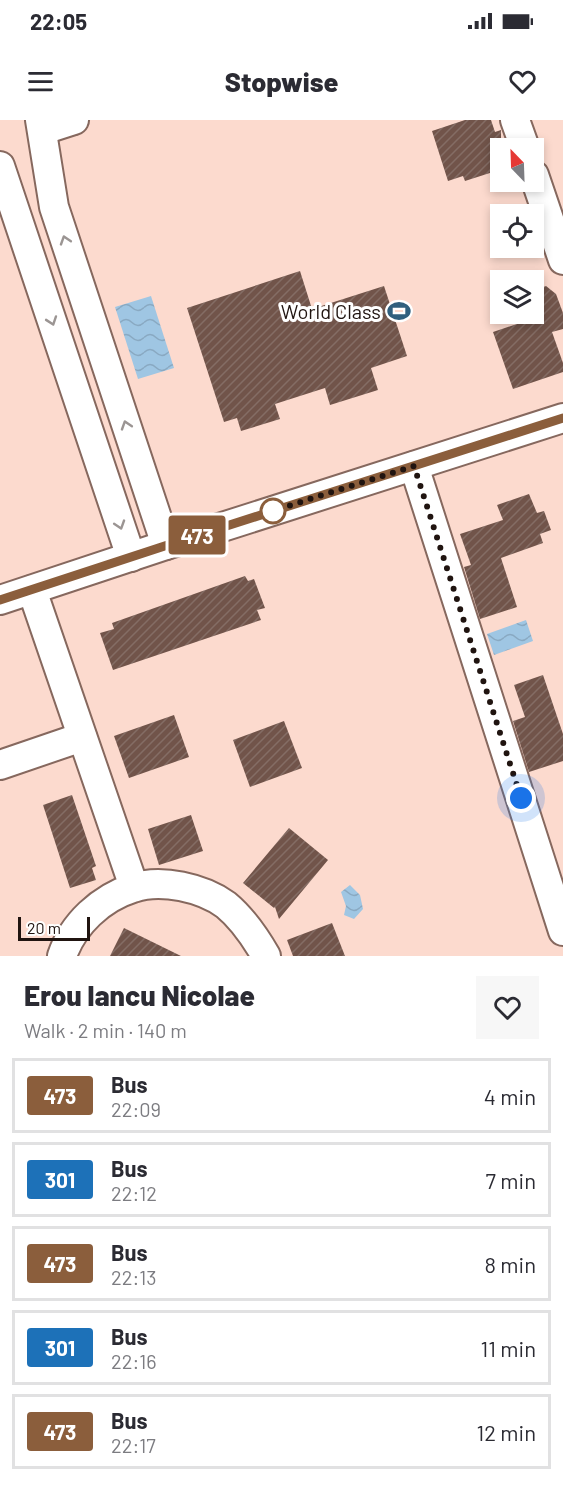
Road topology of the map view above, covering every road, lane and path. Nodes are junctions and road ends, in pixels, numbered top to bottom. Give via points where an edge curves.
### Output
1 (74, 120) edge
2 (515, 120) edge
3 (41, 125) edge
4 (521, 138) edge
5 (0, 166) edge
6 (540, 192) edge
7 (563, 260) edge
8 (563, 418) edge
9 (414, 466) junction
10 (166, 545) junction
11 (131, 557) junction
12 (32, 590) junction
13 (0, 600) edge
14 (82, 737) junction
15 (0, 765) edge
16 (134, 887) junction
17 (563, 931) edge
18 (62, 956) edge
19 (266, 956) edge

1 - 3 street
2 - 4 street
10 -> 3 street via 54,207
5 -> 11 street
6 - 7 street
8 - 9 street
9 - 10 street
9 - 17 street
10 - 11 street
11 - 12 street
12 - 13 street
12 - 14 street
14 - 15 street
14 - 16 street
16 - 18 street via 92,911 72,934
16 - 19 street via 182,886 213,897 242,921

